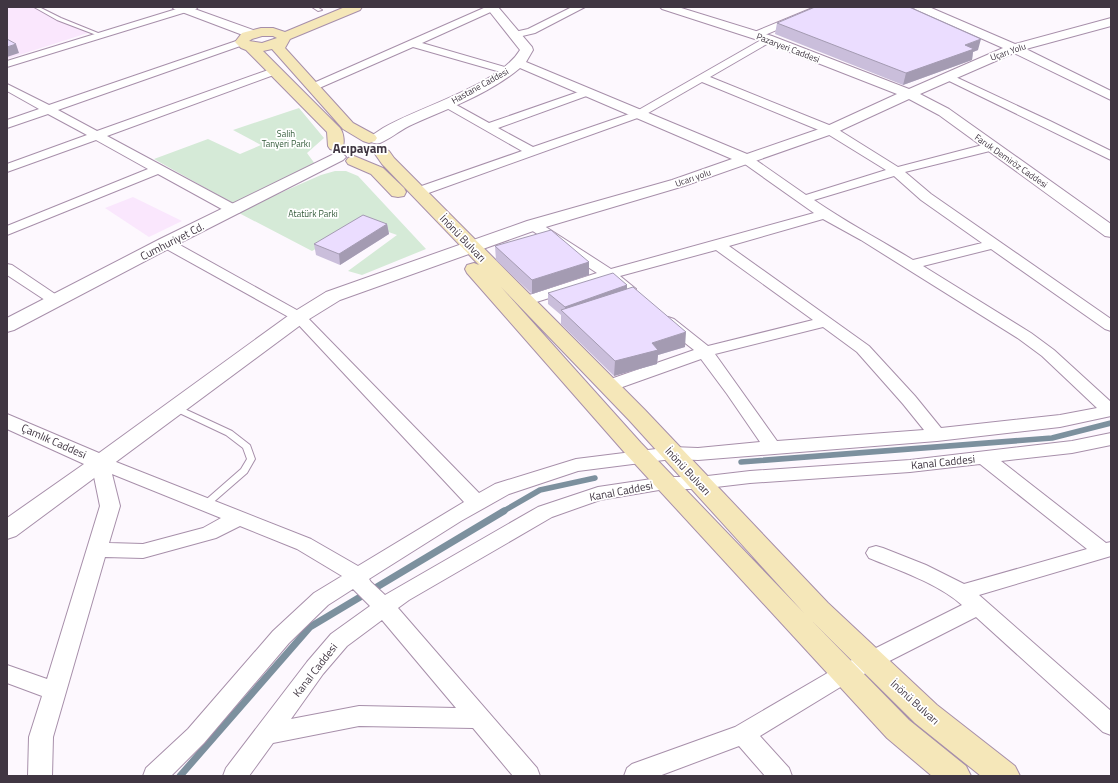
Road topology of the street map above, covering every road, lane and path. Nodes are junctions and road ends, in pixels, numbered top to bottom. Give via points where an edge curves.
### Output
1 (36, 7) edge
2 (356, 7) edge
3 (492, 7) edge
4 (580, 7) edge
5 (821, 7) edge
6 (919, 7) edge
7 (185, 8) edge
8 (320, 8) edge
9 (673, 8) edge
10 (1111, 22) edge
11 (514, 35) junction
12 (101, 36) junction
13 (762, 37) junction
14 (251, 38) junction
15 (282, 40) junction
16 (412, 43) junction
17 (1014, 48) junction
18 (7, 64) edge
19 (513, 67) junction
20 (275, 71) junction
21 (947, 76) junction
22 (702, 78) junction
23 (313, 86) junction
24 (7, 87) edge
25 (588, 92) junction
26 (908, 94) junction
27 (1111, 96) edge
28 (447, 104) junction
29 (50, 110) junction
30 (640, 114) junction
31 (7, 124) edge
32 (488, 127) junction
33 (830, 130) junction
34 (95, 135) junction
35 (376, 143) junction
36 (990, 147) junction
37 (532, 152) junction
38 (343, 155) junction
39 (1111, 156) edge
40 (746, 159) junction
41 (7, 168) edge
42 (159, 169) junction
43 (896, 171) junction
44 (418, 192) junction
45 (805, 199) junction
46 (234, 210) junction
47 (825, 214) junction
48 (534, 225) junction
49 (7, 231) edge
50 (1111, 232) edge
51 (166, 243) junction
52 (994, 244) junction
53 (718, 245) junction
54 (465, 250) junction
55 (911, 265) junction
56 (7, 268) edge
57 (608, 274) junction
58 (638, 297) edge
59 (56, 301) junction
60 (525, 302) junction
61 (656, 311) edge
62 (299, 317) junction
63 (825, 322) junction
64 (7, 326) edge
65 (1111, 326) edge
66 (705, 352) junction
67 (608, 386) junction
68 (176, 408) junction
69 (1111, 411) edge
70 (7, 421) edge
71 (937, 435) junction
72 (1111, 439) edge
73 (772, 447) junction
74 (672, 453) junction
75 (641, 457) junction
76 (985, 458) junction
77 (100, 462) junction
78 (665, 483) junction
79 (699, 483) junction
80 (477, 503) junction
81 (206, 504) junction
82 (239, 518) junction
83 (7, 530) edge
84 (97, 550) junction
85 (1107, 550) edge
86 (876, 553) dead end
87 (360, 581) junction
88 (962, 592) junction
89 (979, 606) junction
90 (384, 607) junction
91 (870, 660) junction
92 (7, 674) edge
93 (844, 674) junction
94 (54, 692) junction
95 (479, 718) junction
96 (1111, 725) edge
97 (744, 734) junction
98 (265, 735) junction
99 (40, 776) edge
100 (155, 776) edge
101 (235, 776) edge
102 (528, 776) edge
103 (636, 776) edge
104 (780, 776) edge
105 (955, 776) edge
106 (1004, 776) edge

1 - 12 lane
2 - 15 main road
3 - 11 street, Hastane Caddesi
3 - 16 street
4 - 11 street via 532,31
5 - 13 street
6 - 17 street
7 - 12 street
7 - 14 street
8 - 14 main road
9 - 13 street, Pazaryeri Caddesi
10 - 17 street, Uçarı Yolu
11 - 19 street, Hastane Caddesi via 527,50 525,56
12 - 18 street
13 - 22 street
13 - 26 street, Pazaryeri Caddesi
14 - 15 main road via 276,33
14 - 15 main road via 265,47
14 - 20 main road
14 - 29 street
15 - 23 main road, İnönü Bulvarı via 278,48
16 - 19 street
16 - 23 street
17 - 21 street, Uçarı Yolu
17 - 27 street
19 - 25 street
19 - 28 street, Hastane Caddesi via 480,88
20 - 34 street
20 - 38 main road via 335,131
21 - 26 street, Uçarı Yolu
21 - 39 street
22 - 30 street
22 - 33 street
23 - 35 main road, İnönü Bulvarı via 348,126
24 - 29 street
25 - 30 street
25 - 32 street
26 - 33 street, Ucarı yolu
26 - 36 street, Faruk Demiröz Caddesi via 944,112
28 - 32 street
28 - 35 street, Hastane Caddesi via 401,125
29 - 31 street
29 - 34 street
30 - 37 street
30 - 40 street
32 - 37 street
33 - 40 street, Ucarı yolu
33 - 43 street
34 - 41 street
34 - 42 street
35 - 38 main road via 354,138
35 - 38 main road via 371,159
35 - 44 main road, İnönü Bulvarı via 388,161
36 - 43 street
36 - 50 street, Faruk Demiröz Caddesi
37 - 44 street
38 - 46 street, Cumhuriyet Cd.
38 - 54 main road, İnönü Bulvarı via 377,172
40 - 45 street
40 - 48 street, Ucarı yolu via 678,183
42 - 46 street
42 - 49 street
43 - 45 street
43 - 52 street via 926,197
44 - 54 main road, İnönü Bulvarı
45 - 47 street
46 - 51 street, Cumhuriyet Cd.
47 - 53 street
47 - 55 street
48 - 54 street, Ucarı yolu
48 - 57 street
51 - 59 street, Cumhuriyet Cd.
51 - 62 street
52 - 55 street
52 - 65 street
53 - 57 street
53 - 63 street
54 - 60 main road, İnönü Bulvarı
54 - 62 street, Ucarı yolu via 333,296
54 - 75 main road, İnönü Bulvarı
55 - 69 street via 1025,336 1048,353
56 - 59 street
57 - 58 street
57 - 60 street
59 - 64 street, Cumhuriyet Cd.
60 - 67 main road, İnönü Bulvarı
61 - 66 street
62 - 68 street, Ucarı yolu
62 - 80 street
63 - 66 street
63 - 71 street via 863,349
66 - 67 street
66 - 73 street
67 - 74 main road, İnönü Bulvarı
68 - 77 street, Ucarı yolu
68 - 81 lane via 229,433 247,448 251,459 244,471
69 - 71 street
70 - 77 street, Çamlık Caddesi
71 - 73 street
72 - 76 street, Kanal Caddesi via 1072,447
73 - 74 street via 698,454
74 - 75 street
74 - 79 main road, İnönü Bulvarı
75 - 78 main road, İnönü Bulvarı
75 - 80 street via 576,465 502,488
76 - 79 street, Kanal Caddesi
76 - 85 street
77 - 81 street
77 - 83 street, Ucarı yolu
77 - 84 street via 110,506
78 - 79 street, Kanal Caddesi
78 - 90 street, Kanal Caddesi via 598,494 545,512 402,594
78 - 93 main road, İnönü Bulvarı
79 - 91 main road, İnönü Bulvarı via 818,610
80 - 87 street
81 - 82 street
82 - 84 street via 209,533 143,551
82 - 87 street via 304,544
84 - 94 street
85 - 88 street
86 - 88 street via 919,570
87 - 90 street
87 - 100 street via 320,599 281,637 196,736
88 - 89 street
89 - 91 street
89 - 96 street
90 - 95 street
90 - 98 street, Kanal Caddesi via 339,640
91 - 93 street
91 - 106 main road, İnönü Bulvarı via 926,714
92 - 94 street
93 - 97 street
93 - 105 main road, İnönü Bulvarı via 898,728
94 - 99 street via 41,737
95 - 98 street via 359,716
95 - 102 street
97 - 103 street
97 - 104 street
98 - 101 street, Kanal Caddesi

